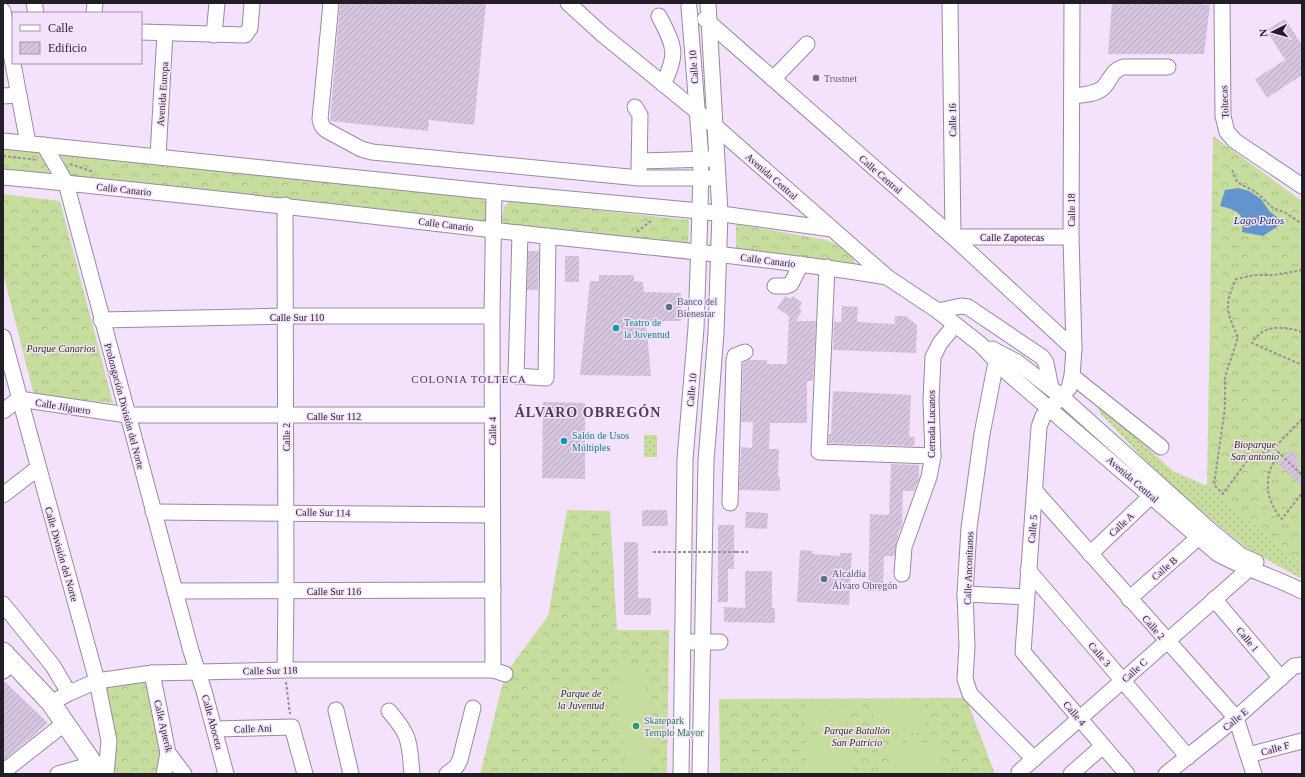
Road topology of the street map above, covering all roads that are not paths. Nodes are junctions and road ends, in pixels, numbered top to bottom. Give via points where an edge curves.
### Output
1 (217, 3) edge
2 (252, 3) edge
3 (331, 3) edge
4 (568, 3) edge
5 (708, 3) edge
6 (950, 3) edge
7 (1072, 3) edge
8 (1222, 3) edge
9 (687, 5) edge
10 (3, 11) edge
11 (659, 16) dead end
12 (709, 23) junction
13 (142, 32) edge
14 (165, 33) junction
15 (214, 34) junction
16 (807, 44) dead end
17 (735, 45) junction
18 (710, 56) junction
19 (12, 58) edge
20 (13, 64) edge
21 (1168, 67) dead end
22 (773, 79) junction
23 (663, 84) junction
24 (19, 95) junction
25 (3, 96) edge
26 (1072, 96) junction
27 (635, 107) dead end
28 (697, 112) junction
29 (716, 126) junction
30 (3, 141) edge
31 (28, 143) junction
32 (44, 145) junction
33 (158, 156) junction
34 (701, 159) junction
35 (718, 159) junction
36 (640, 161) junction
37 (3, 177) edge
38 (639, 178) junction
39 (700, 178) junction
40 (719, 178) junction
41 (66, 183) junction
42 (1302, 186) edge
43 (494, 192) junction
44 (285, 205) junction
45 (700, 211) junction
46 (720, 213) junction
47 (493, 229) junction
48 (832, 229) junction
49 (520, 233) junction
50 (548, 236) junction
51 (953, 237) junction
52 (1070, 238) junction
53 (699, 252) junction
54 (719, 254) junction
55 (801, 264) junction
56 (827, 267) junction
57 (888, 277) junction
58 (775, 286) dead end
59 (938, 311) junction
60 (286, 316) junction
61 (492, 316) junction
62 (101, 320) junction
63 (955, 325) junction
64 (3, 337) edge
65 (1074, 349) junction
66 (745, 352) dead end
67 (999, 358) junction
68 (7, 374) edge
69 (1072, 376) junction
70 (1056, 393) junction
71 (19, 399) junction
72 (1050, 408) junction
73 (3, 411) edge
74 (127, 415) junction
75 (492, 415) junction
76 (285, 416) junction
77 (1161, 447) dead end
78 (932, 456) junction
79 (38, 468) junction
80 (1035, 491) junction
81 (3, 495) edge
82 (1152, 495) junction
83 (730, 503) dead end
84 (153, 512) junction
85 (286, 512) junction
86 (492, 515) junction
87 (1199, 537) junction
88 (1090, 554) junction
89 (1249, 569) junction
90 (1028, 570) junction
91 (902, 574) dead end
92 (1302, 583) edge
93 (493, 590) junction
94 (175, 591) junction
95 (286, 591) junction
96 (1302, 591) edge
97 (966, 594) junction
98 (1026, 597) junction
99 (1129, 599) junction
100 (1214, 599) junction
101 (3, 604) edge
102 (682, 642) junction
103 (702, 642) junction
104 (720, 642) dead end
105 (1167, 642) junction
106 (1023, 652) joint
107 (6, 662) edge
108 (1302, 665) edge
109 (197, 671) junction
110 (499, 672) joint
111 (152, 674) junction
112 (285, 674) junction
113 (1281, 678) junction
114 (1123, 680) junction
115 (97, 682) junction
116 (69, 693) junction
117 (52, 703) junction
118 (473, 708) dead end
119 (336, 710) dead end
120 (389, 711) dead end
121 (1080, 718) junction
122 (1236, 718) junction
123 (65, 723) junction
124 (215, 729) junction
125 (1302, 741) edge
126 (1103, 746) junction
127 (168, 753) junction
128 (1248, 755) junction
129 (1188, 757) junction
130 (1034, 759) junction
131 (100, 770) edge
132 (3, 772) edge
133 (1020, 773) edge
134 (1252, 773) edge
135 (58, 774) edge
136 (164, 774) edge
137 (184, 774) edge
138 (226, 774) edge
139 (305, 774) edge
140 (351, 774) edge
141 (412, 774) edge
142 (447, 774) edge
143 (681, 774) edge
144 (700, 774) edge
145 (1071, 774) edge
146 (1127, 774) edge
147 (1166, 774) edge

1 - 15 street
2 - 15 street via 250,28 245,35
3 - 38 street via 320,118 326,130 361,149 372,152
4 - 23 street, Avenida Central
5 - 12 street, Calle 10
6 - 51 street, Calle 16
7 - 26 street, Calle 18
8 - 42 street, Toltecas via 1223,116 1227,132 1234,141
9 - 12 street, Calle Central
9 - 28 street, Calle 10
10 - 19 street
11 - 23 street via 671,40 674,57
12 - 17 street, Calle Central
12 - 18 street, Calle 10
13 - 14 street
14 - 15 street
14 - 33 street, Avenida Europa
16 - 22 street
17 - 18 street via 720,45
17 - 22 street, Calle Central
18 - 29 street, Calle 10
20 - 24 street
21 - 26 street via 1123,67 1116,70 1102,89 1092,94
22 - 51 street, Calle Central
23 - 28 street, Avenida Central
24 - 25 street
24 - 31 street
26 - 52 street, Calle 18
27 - 36 street via 640,115
28 - 29 street, Avenida Central
28 - 34 street, Calle 10
29 - 35 street, Calle 10
29 - 48 street, Avenida Central
30 - 31 street
31 - 32 street
32 - 33 street
32 - 41 street, Prolongación División del Norte
33 - 43 street
34 - 35 street
34 - 36 street
34 - 39 street, Calle 10
35 - 40 street, Calle 10
36 - 38 street
37 - 41 street, Calle Canario
38 - 39 street
39 - 40 street
39 - 45 street, Calle 10
40 - 46 street, Calle 10
41 - 44 street, Calle Canario
41 - 62 street, Prolongación División del Norte
43 - 45 street
43 - 47 street, Calle 4
44 - 47 street, Calle Canario
44 - 60 street, Calle 2
45 - 46 street
45 - 53 street, Calle 10
46 - 48 street
46 - 54 street, Calle 10
47 - 49 street, Calle Canario
47 - 61 street, Calle 4
48 - 57 street, Avenida Central
49 - 50 street, Calle Canario
49 - 50 street via 516,376 546,378
50 - 53 street, Calle Canario
51 - 52 street, Calle Zapotecas
51 - 65 street, Calle Central
52 - 65 street, Calle 18
53 - 54 street, Calle Canario
53 - 102 street, Calle 10 via 696,328 685,459
54 - 55 street, Calle Canario
54 - 103 street, Calle 10 via 706,460
55 - 56 street, Calle Canario
55 - 58 street via 792,284
56 - 57 street, Calle Canario
56 - 78 street via 819,452
57 - 59 street, Avenida Central
59 - 63 street, Avenida Central
59 - 70 street via 960,306 968,307 1042,357
60 - 61 street, Calle Sur 110
60 - 62 street, Calle Sur 110
60 - 76 street, Calle 2
61 - 75 street, Calle 4
62 - 74 street, Prolongación División del Norte
63 - 67 street, Avenida Central
63 - 78 street, Cerrada Lucanos via 940,343 933,357
64 - 68 street, Calle División del Norte
65 - 69 street, Calle 18
66 - 83 street via 735,356 734,360
67 - 70 street, Avenida Central via 1017,362
67 - 72 street, Avenida Central
67 - 97 street, Calle Anconitanos via 982,434 970,521
68 - 71 street, Calle División del Norte
69 - 70 street, Calle 18 via 1069,388
69 - 77 street
70 - 72 street, Calle 18
70 - 92 street, Avenida Central via 1227,545 1242,556
71 - 73 street
71 - 74 street, Calle Jilguero
71 - 79 street, Calle División del Norte
72 - 80 street, Calle 5 via 1043,416 1039,428
72 - 82 street, Avenida Central
74 - 76 street, Calle Sur 112
74 - 84 street, Prolongación División del Norte
75 - 76 street, Calle Sur 112
75 - 86 street, Calle 4
76 - 85 street, Calle 2
78 - 91 street, Cerrada Lucanos via 929,477 904,547
79 - 81 street
79 - 115 street, Calle División del Norte
80 - 88 street, Calle 2
80 - 90 street, Calle 5
82 - 87 street, Avenida Central
82 - 88 street, Calle A
84 - 85 street, Calle Sur 114
84 - 94 street, Prolongación División del Norte
85 - 86 street, Calle Sur 114
85 - 95 street, Calle 2
86 - 93 street, Calle 4
87 - 89 street, Avenida Central via 1218,554
87 - 99 street, Calle B
88 - 99 street, Calle 2
89 - 96 street, Avenida Central via 1280,579
89 - 100 street, Calle C
90 - 98 street, Calle 5
90 - 114 street, Calle 3
93 - 95 street, Calle Sur 116
93 - 110 street, Calle 4
94 - 95 street, Calle Sur 116
94 - 109 street, Prolongación División del Norte
95 - 112 street, Calle 2
97 - 98 street
97 - 130 street, Calle Anconitanos via 967,687 970,694
98 - 106 street, Calle 5
99 - 105 street, Calle 2
100 - 105 street, Calle C
100 - 113 street, Calle 1
101 - 116 street via 53,666
102 - 103 street
102 - 143 street, Calle 10
103 - 104 street
103 - 144 street, Calle 10
105 - 114 street, Calle C
105 - 122 street, Calle 2
106 - 121 street, Calle 4
107 - 117 main road
108 - 113 street, Calle E via 1294,666
109 - 111 street, Calle Sur 118
109 - 112 street, Calle Sur 118
109 - 124 street, Calle Aboceta
110 - 112 street, Calle Sur 118
111 - 115 street, Calle Sur 118
111 - 127 street, Calle Apterik
113 - 122 street, Calle E
114 - 121 street, Calle C
114 - 129 street, Calle 3
115 - 116 street, Calle Sur 118
115 - 131 street, Calle División del Norte via 109,741
116 - 117 street, Calle Sur 118
117 - 123 main road
118 - 142 street via 460,760
119 - 140 street
120 - 141 street via 408,738
121 - 126 street, Calle 4
121 - 130 street, Calle C
122 - 128 street, Calle 2
122 - 129 street, Calle E
123 - 131 main road
123 - 132 street
124 - 138 street, Calle Aboceta
124 - 139 street, Calle Ani via 292,727
125 - 128 street, Calle F
126 - 145 street
126 - 146 street, Calle 4
127 - 136 street
127 - 137 street, Calle Apterik
128 - 134 street, Calle 2
129 - 147 street, Calle E
130 - 133 street, Calle C
131 - 135 street

